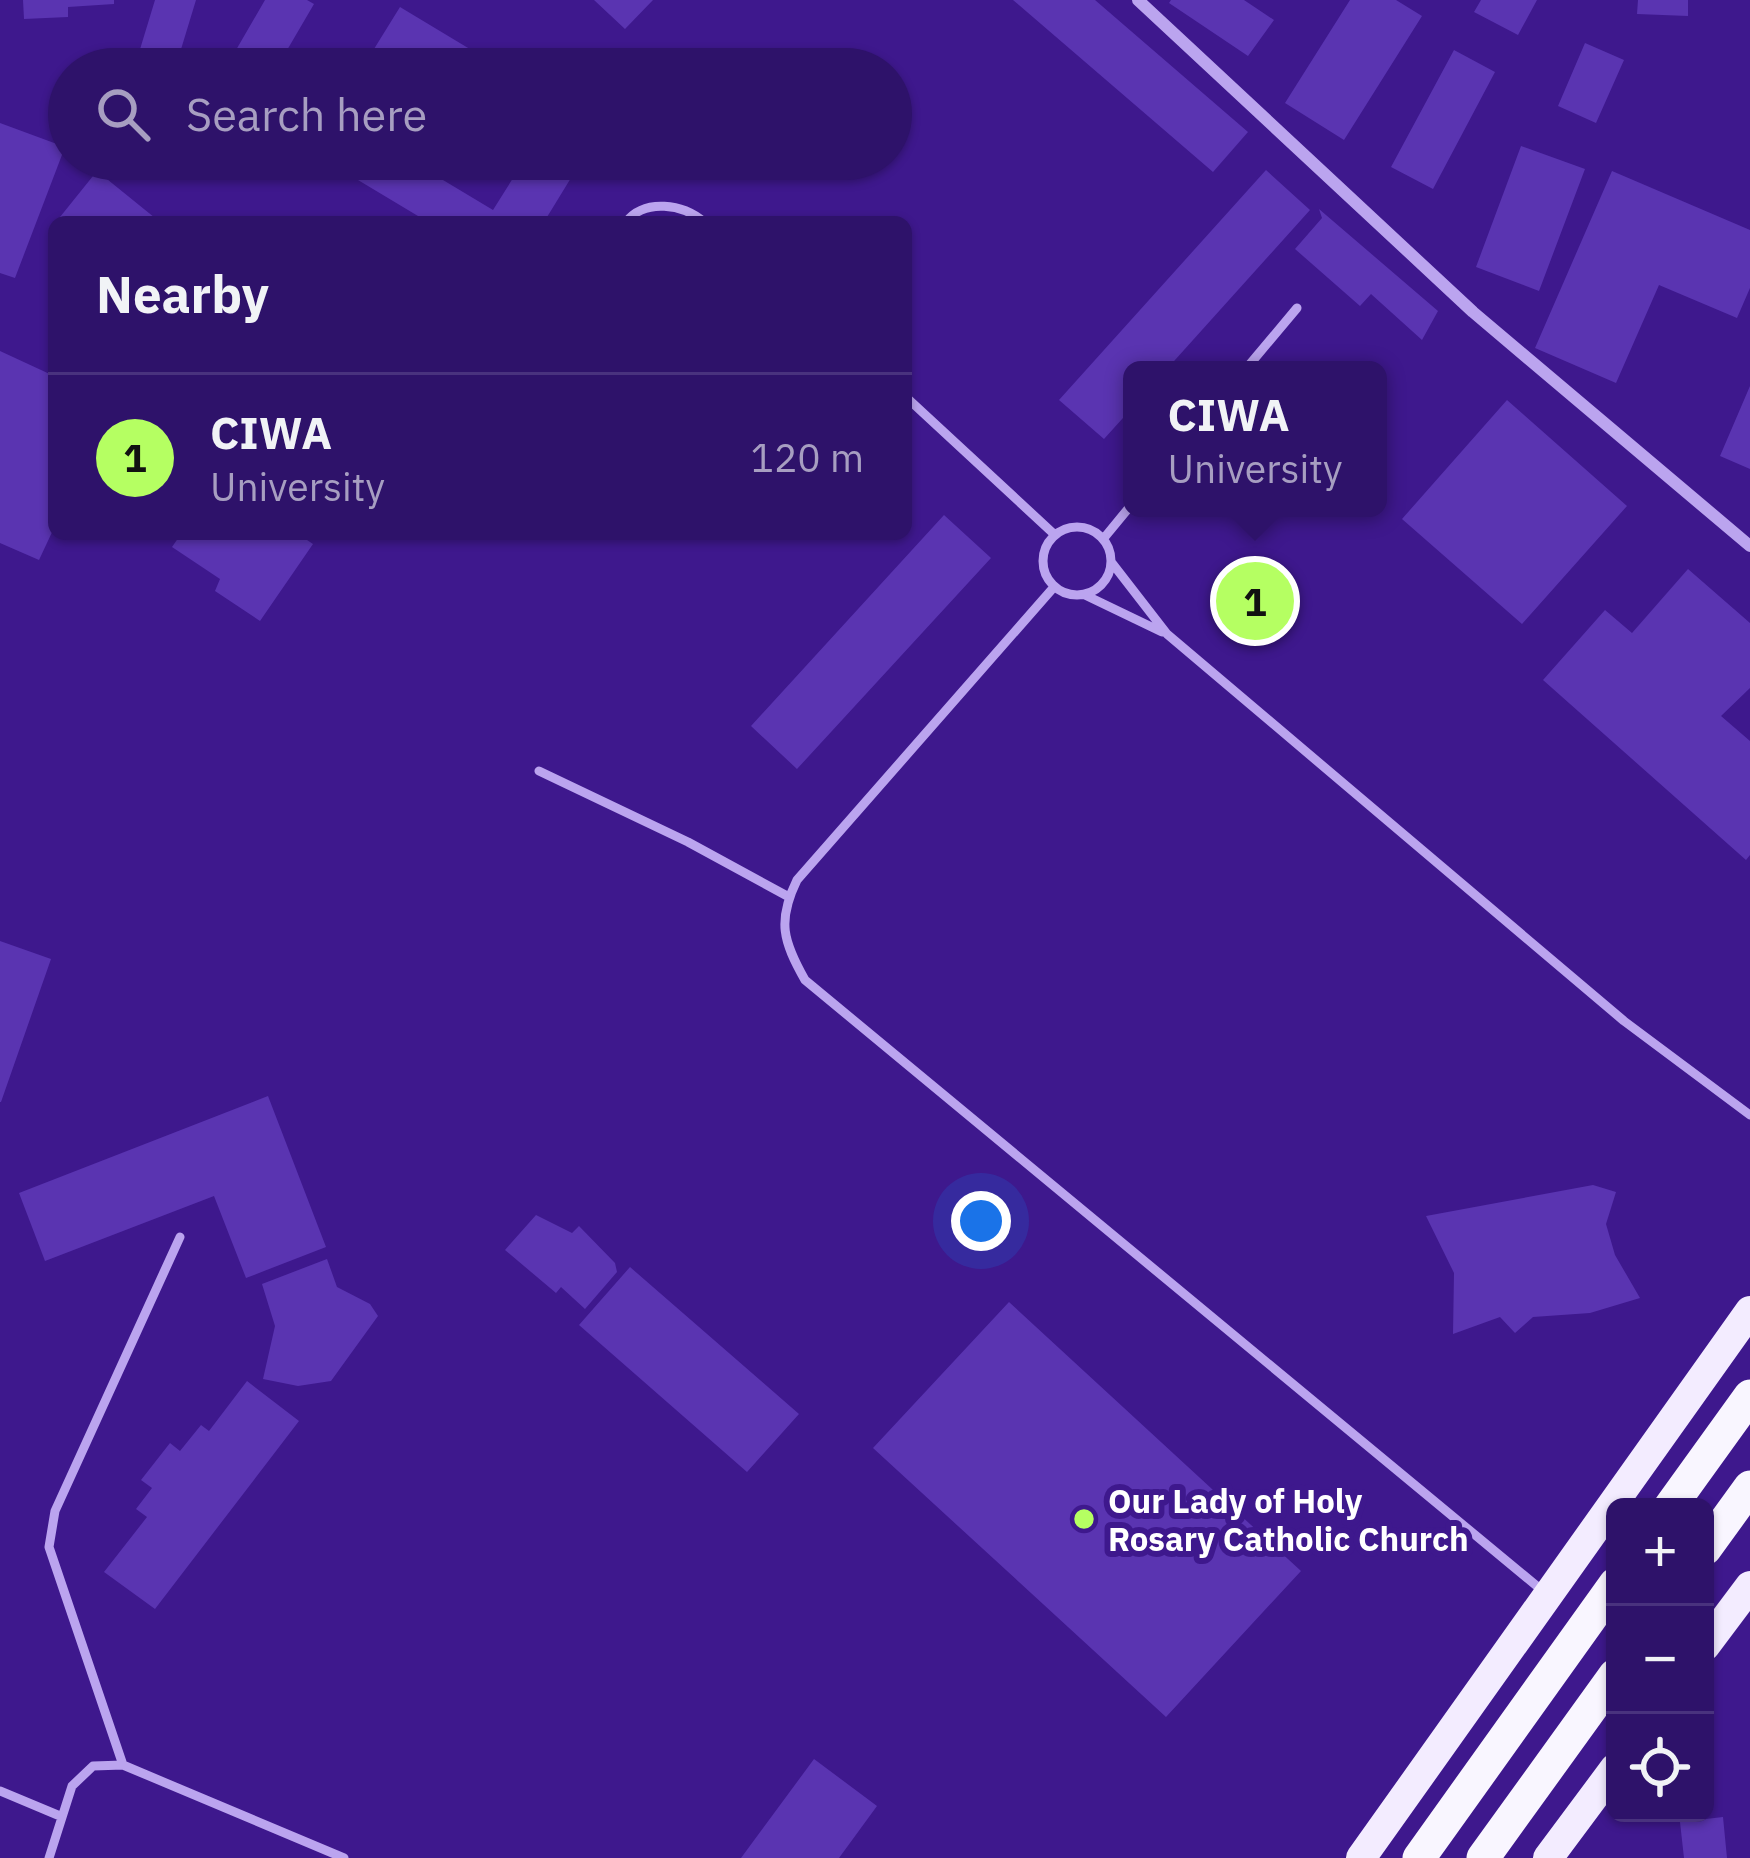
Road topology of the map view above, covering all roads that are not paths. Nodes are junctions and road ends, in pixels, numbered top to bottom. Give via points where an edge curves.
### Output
1 (1138, 0) edge
2 (631, 216) edge
3 (697, 216) edge
4 (1297, 308) dead end
5 (1253, 361) edge
6 (912, 404) edge
7 (1123, 516) edge
8 (1055, 535) junction
9 (1104, 538) junction
10 (1750, 546) edge
11 (1112, 563) junction
12 (1054, 587) junction
13 (1084, 595) junction
14 (1167, 634) junction
15 (539, 771) dead end
16 (789, 898) junction
17 (1750, 1114) edge
18 (180, 1237) dead end
19 (1750, 1311) edge
20 (1750, 1396) edge
21 (1750, 1487) edge
22 (1676, 1498) edge
23 (1714, 1537) edge
24 (1750, 1586) edge
25 (1548, 1595) junction
26 (1606, 1596) edge
27 (1714, 1634) edge
28 (1606, 1687) edge
29 (123, 1765) junction
30 (1606, 1780) edge
31 (0, 1791) edge
32 (60, 1816) junction
33 (49, 1858) edge
34 (344, 1858) edge
35 (1361, 1858) edge
36 (1419, 1858) edge
37 (1483, 1858) edge
38 (1548, 1858) edge

1 - 10 street via 1473,312
2 - 3 lane via 662,205
4 - 5 lane
6 - 8 lane
7 - 9 lane
8 - 9 lane via 1080,526
8 - 12 lane via 1043,559
9 - 11 lane
11 - 13 lane via 1106,580
11 - 14 lane
12 - 13 lane
12 - 16 lane
13 - 14 lane
14 - 17 lane via 1624,1021
15 - 16 lane
16 - 25 lane via 788,950 805,980
18 - 29 lane via 55,1511 49,1547
19 - 25 main road
20 - 22 highway
21 - 23 highway
24 - 27 main road
25 - 35 main road
26 - 36 highway
28 - 37 highway
29 - 32 lane via 93,1766 72,1786
29 - 34 lane
30 - 38 main road
31 - 32 lane
32 - 33 lane

